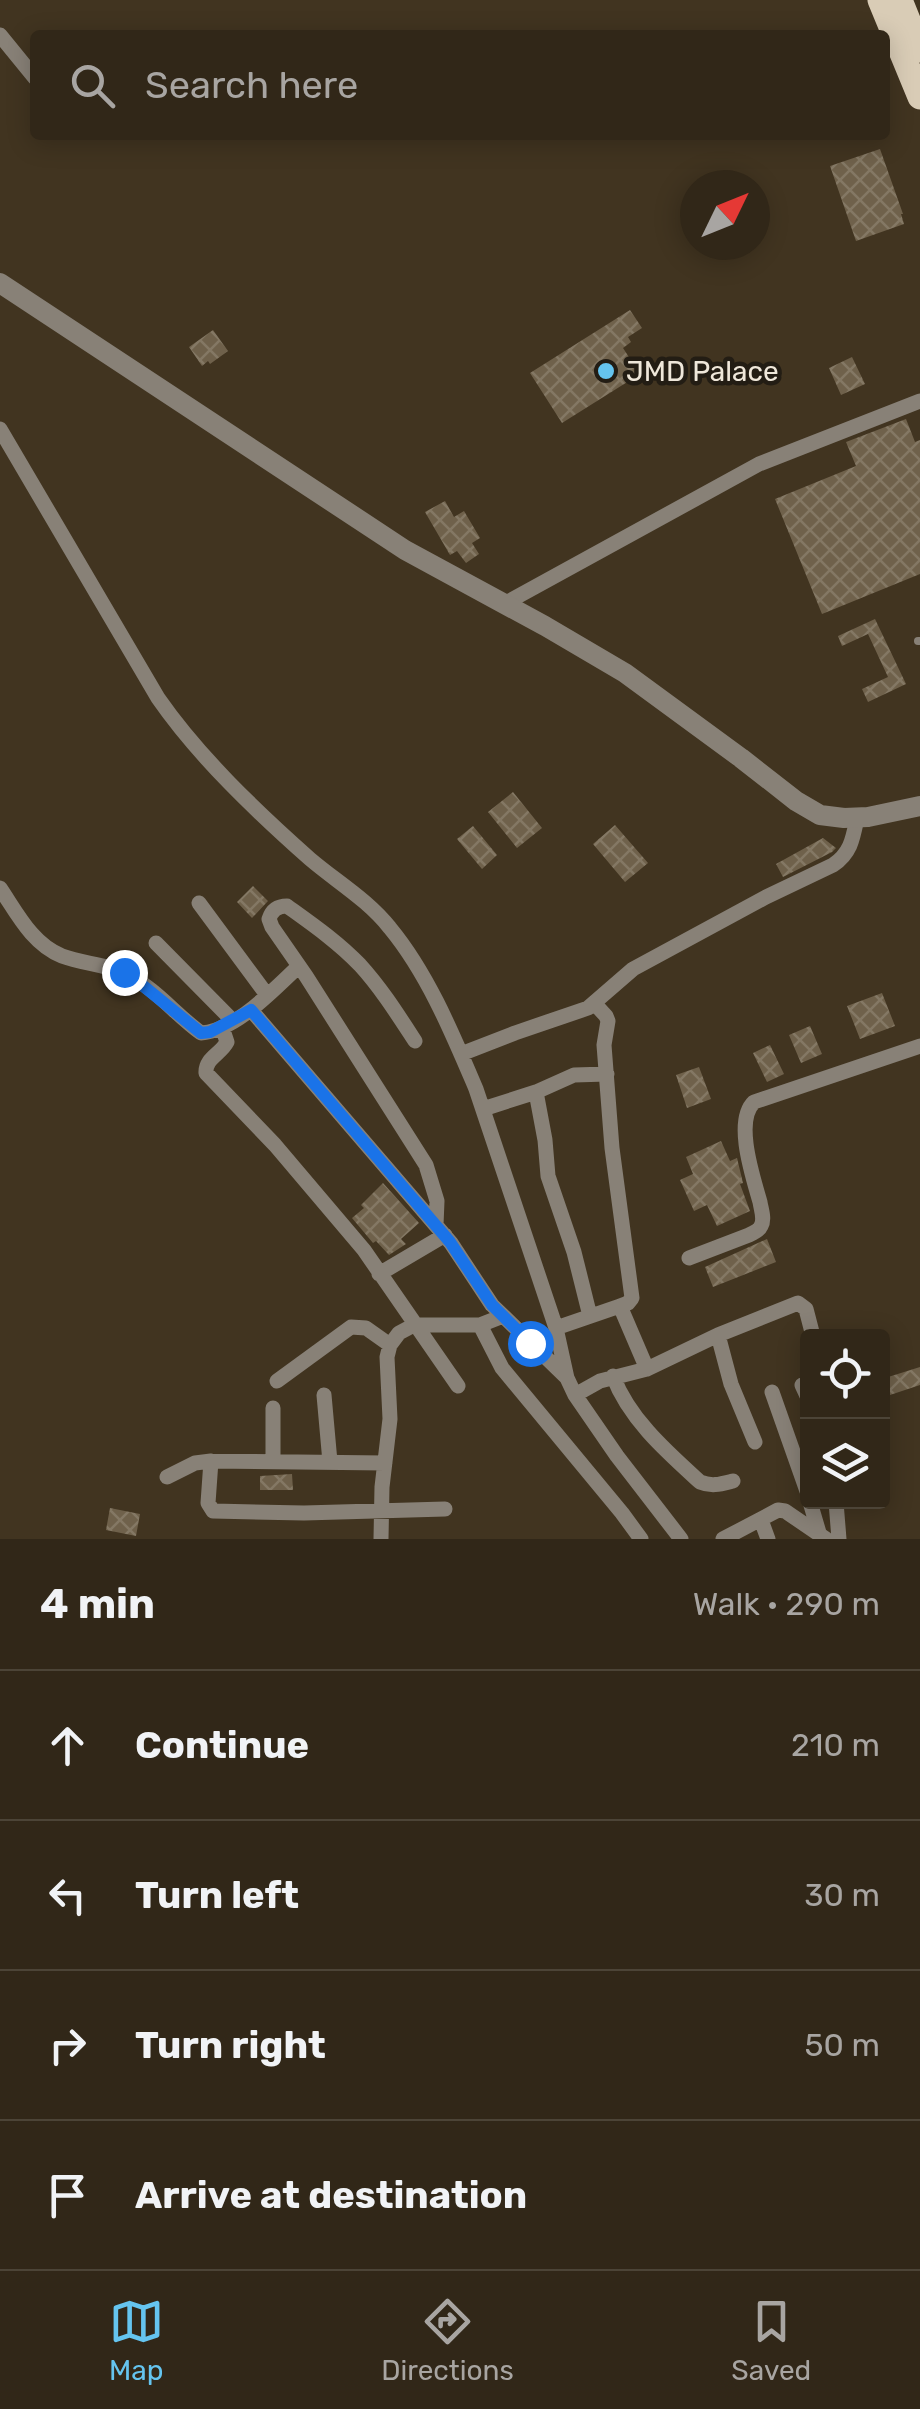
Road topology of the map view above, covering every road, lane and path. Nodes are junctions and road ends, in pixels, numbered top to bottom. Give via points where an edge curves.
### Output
1 (880, 0) edge
2 (900, 0) edge
3 (0, 35) edge
4 (920, 50) edge
5 (30, 72) edge
6 (920, 97) edge
7 (0, 283) edge
8 (920, 400) edge
9 (0, 429) edge
10 (504, 604) junction
11 (920, 806) edge
12 (857, 818) junction
13 (0, 888) edge
14 (198, 903) dead end
15 (156, 943) dead end
16 (299, 966) junction
17 (267, 995) junction
18 (251, 1010) junction
19 (601, 1010) junction
20 (227, 1024) junction
21 (415, 1041) dead end
22 (920, 1046) edge
23 (461, 1054) junction
24 (607, 1074) junction
25 (536, 1092) junction
26 (483, 1109) junction
27 (440, 1230) junction
28 (689, 1258) dead end
29 (379, 1274) junction
30 (624, 1304) junction
31 (502, 1316) junction
32 (590, 1316) junction
33 (414, 1325) junction
34 (480, 1325) junction
35 (556, 1328) junction
36 (812, 1329) edge
37 (718, 1335) junction
38 (390, 1345) junction
39 (639, 1371) junction
40 (613, 1376) junction
41 (567, 1378) junction
42 (277, 1381) dead end
43 (458, 1386) dead end
44 (772, 1392) dead end
45 (575, 1395) junction
46 (324, 1396) dead end
47 (273, 1408) dead end
48 (755, 1442) dead end
49 (273, 1461) junction
50 (210, 1462) junction
51 (330, 1462) junction
52 (385, 1462) junction
53 (800, 1471) edge
54 (167, 1477) dead end
55 (732, 1480) dead end
56 (445, 1509) dead end
57 (813, 1509) edge
58 (837, 1509) edge
59 (381, 1512) junction
60 (761, 1520) junction
61 (823, 1538) edge
62 (381, 1539) edge
63 (641, 1539) edge
64 (681, 1539) edge
65 (723, 1539) edge
66 (768, 1539) edge
67 (839, 1539) edge

1 - 6 main road
2 - 4 main road
3 - 5 street
7 - 10 street via 405,550
8 - 10 street via 759,464
9 - 23 street via 166,710 214,768 390,927
10 - 12 street via 625,673 796,801 820,815
11 - 12 street
12 - 19 street via 844,858 633,969
13 - 20 street via 47,948 124,972 201,1033
14 - 17 street
15 - 20 street
16 - 17 street
16 - 21 street via 272,927 280,906 329,936 361,966
16 - 27 street via 426,1165
17 - 18 street
18 - 20 street
18 - 27 street
19 - 23 street
19 - 24 street via 608,1024
20 - 29 street via 227,1042 206,1073 275,1145
22 - 28 street via 754,1102 746,1141 762,1226
23 - 26 street
24 - 25 street via 574,1076
24 - 30 street via 632,1290
25 - 26 street
25 - 32 street via 548,1176
26 - 35 street
27 - 29 street
27 - 31 street
29 - 33 street
30 - 32 street
30 - 39 street
31 - 34 street
31 - 41 street
32 - 35 street
33 - 34 street
33 - 38 street
33 - 43 street
34 - 63 street via 502,1368
35 - 41 street
36 - 37 street via 798,1303
37 - 39 street
37 - 48 street
38 - 42 street via 352,1326
38 - 52 street
39 - 40 street
40 - 45 street
40 - 55 street via 651,1435 700,1482
41 - 45 street
44 - 53 street
45 - 64 street
46 - 51 street
47 - 49 street
49 - 50 street
49 - 51 street
50 - 54 street
50 - 59 street via 213,1511
51 - 52 street
52 - 59 street
56 - 59 street
57 - 61 street
58 - 67 street
59 - 62 street
60 - 61 street via 785,1510
60 - 65 street
60 - 66 street

